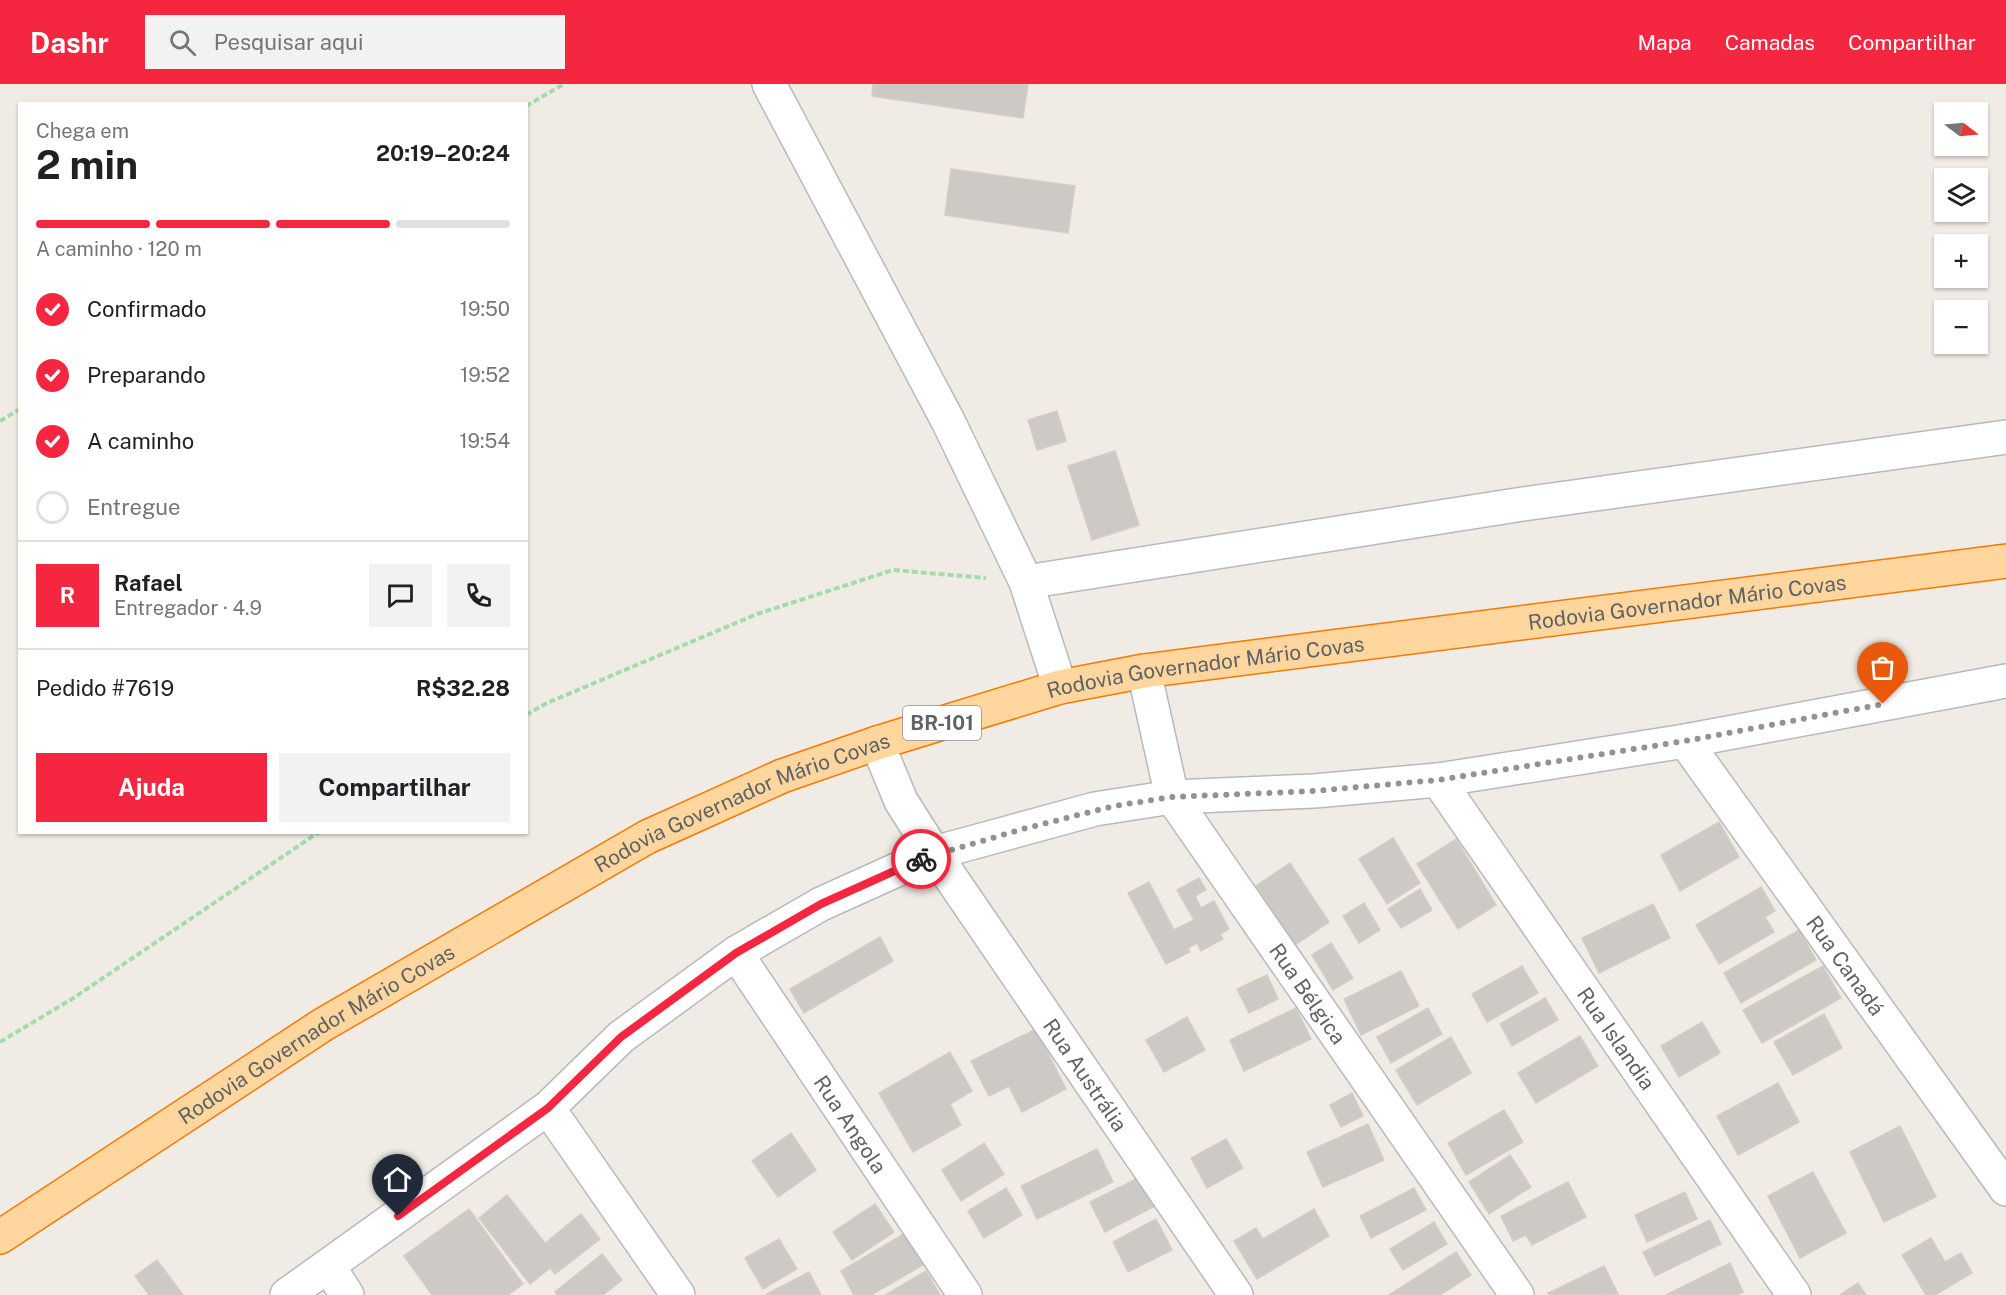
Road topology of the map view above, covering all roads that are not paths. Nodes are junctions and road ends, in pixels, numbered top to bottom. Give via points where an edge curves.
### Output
1 (769, 84) edge
2 (2006, 437) edge
3 (2006, 561) edge
4 (1026, 582) junction
5 (1144, 671) junction
6 (2006, 681) edge
7 (1060, 687) junction
8 (1685, 741) junction
9 (877, 743) junction
10 (1438, 780) junction
11 (1172, 797) junction
12 (934, 853) junction
13 (736, 953) junction
14 (548, 1108) junction
15 (2006, 1189) edge
16 (0, 1237) edge
17 (329, 1267) junction
18 (287, 1295) edge
19 (347, 1295) edge
20 (678, 1295) edge
21 (965, 1295) edge
22 (1236, 1295) edge
23 (1517, 1295) edge
24 (1794, 1295) edge

1 - 4 street via 948,421
2 - 4 street via 1523,504
3 - 5 highway, Rodovia Governador Mário Covas / BR-101
4 - 7 street
5 - 7 highway, Rodovia Governador Mário Covas / BR-101
5 - 11 street, Rua Bélgica
6 - 8 street
7 - 9 highway, Rodovia Governador Mário Covas / BR-101
8 - 10 street
8 - 15 street, Rua Canadá
9 - 12 street, Rua Austrália via 901,801
9 - 16 highway, Rodovia Governador Mário Covas / BR-101 via 782,776 626,849 324,1024
10 - 11 street via 1314,791
10 - 24 street, Rua Islandia
11 - 12 street via 1095,809
11 - 23 street, Rua Bélgica
12 - 13 street via 821,904
12 - 22 street, Rua Austrália
13 - 14 street via 621,1037
13 - 21 street, Rua Angola
14 - 17 street
14 - 20 street
17 - 18 street
17 - 19 street

